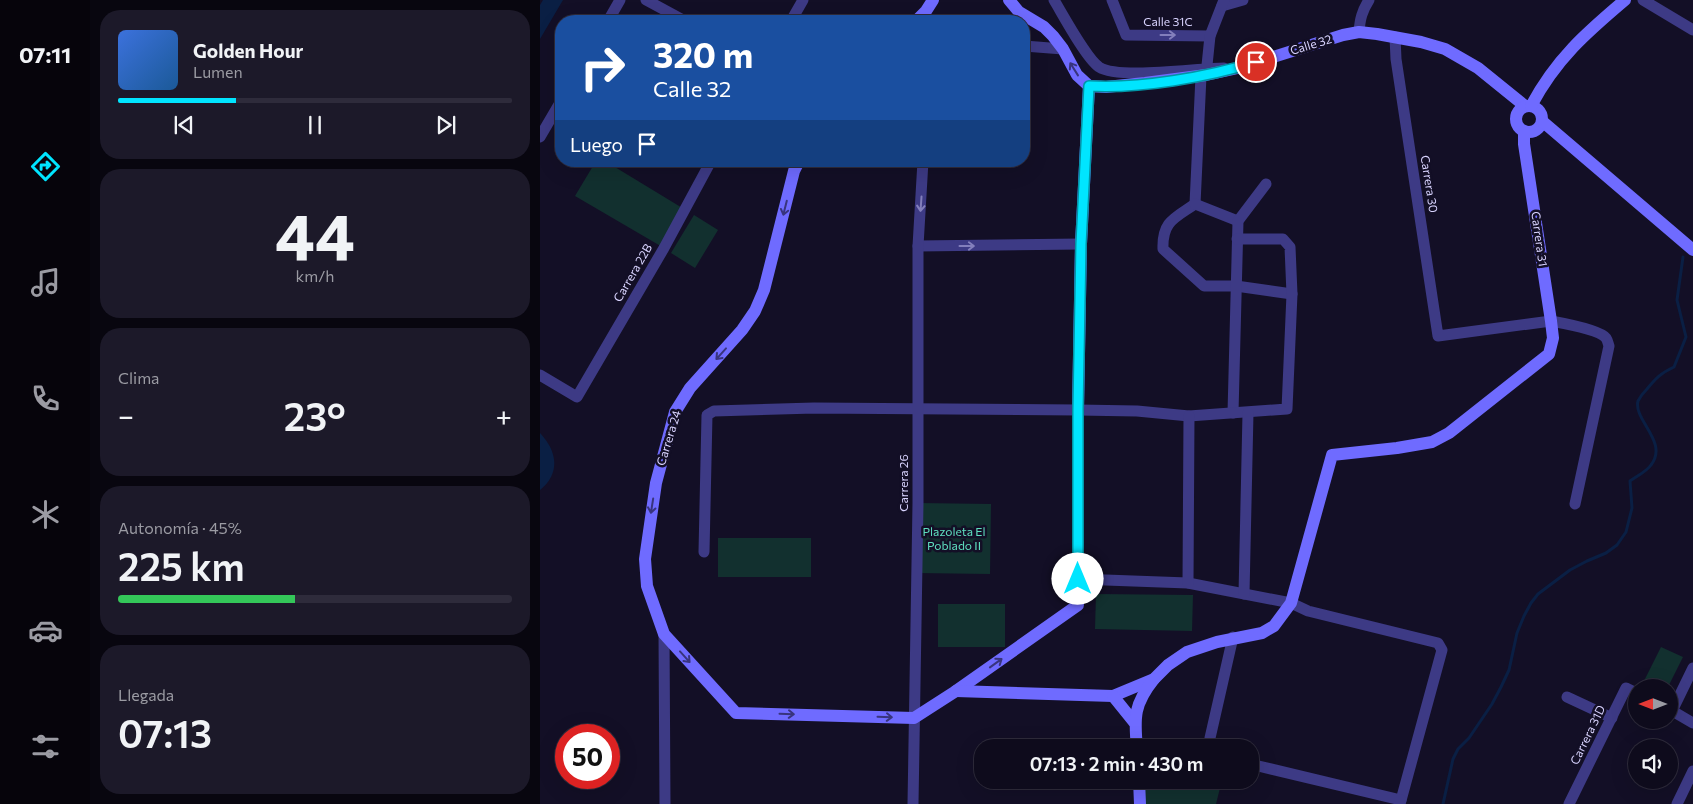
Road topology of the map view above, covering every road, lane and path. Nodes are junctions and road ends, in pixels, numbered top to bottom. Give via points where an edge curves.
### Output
1 (620, 0) edge
2 (646, 0) edge
3 (803, 0) edge
4 (933, 0) edge
5 (1009, 0) edge
6 (1054, 0) edge
7 (1112, 0) edge
8 (1243, 0) edge
9 (1625, 0) edge
10 (1643, 0) edge
11 (1223, 3) edge
12 (1363, 3) edge
13 (611, 15) edge
14 (673, 15) edge
15 (794, 15) edge
16 (922, 15) edge
17 (1024, 15) edge
18 (1030, 19) edge
19 (1693, 30) edge
20 (1359, 32) junction
21 (1210, 36) junction
22 (1394, 37) junction
23 (1030, 46) edge
24 (1062, 49) junction
25 (1205, 73) junction
26 (1493, 80) junction
27 (1089, 86) junction
28 (1531, 106) junction
29 (555, 111) edge
30 (1516, 116) junction
31 (1534, 128) junction
32 (540, 137) edge
33 (708, 167) edge
34 (796, 167) edge
35 (923, 167) edge
36 (1266, 184) dead end
37 (1195, 204) junction
38 (1238, 221) junction
39 (1237, 239) junction
40 (1081, 244) junction
41 (918, 246) junction
42 (1693, 250) edge
43 (1236, 286) junction
44 (1292, 294) junction
45 (1551, 321) junction
46 (540, 375) edge
47 (917, 410) junction
48 (1078, 410) junction
49 (1248, 413) junction
50 (1233, 414) junction
51 (1189, 416) junction
52 (1575, 504) dead end
53 (704, 552) dead end
54 (1078, 579) junction
55 (1188, 583) junction
56 (1244, 594) junction
57 (1291, 603) junction
58 (664, 634) junction
59 (1234, 638) junction
60 (1693, 668) edge
61 (1154, 679) junction
62 (1628, 689) edge
63 (956, 691) junction
64 (1678, 695) edge
65 (1113, 696) junction
66 (1567, 697) dead end
67 (1678, 715) edge
68 (914, 718) junction
69 (1612, 718) junction
70 (1134, 722) junction
71 (1693, 723) edge
72 (1135, 739) edge
73 (1210, 739) edge
74 (1259, 766) edge
75 (1693, 771) edge
76 (1139, 789) edge
77 (1400, 802) edge
78 (665, 804) edge
79 (913, 804) edge
80 (1140, 804) edge
81 (1569, 804) edge
82 (1677, 804) edge

1 - 13 street
2 - 14 street
3 - 15 street
4 - 16 street
5 - 17 street
6 - 25 street via 1098,66 1111,72
7 -> 21 street, Calle 31C via 1126,35
8 - 11 street
9 - 28 street via 1556,65
10 - 19 street
11 - 21 street
12 - 20 street
18 - 24 street via 1044,27
20 - 22 street, Calle 32
20 - 25 street, Calle 32 via 1238,68
21 - 25 street
22 - 26 street, Calle 32 via 1445,49
22 - 45 street, Carrera 30 via 1438,336
23 - 24 street
27 -> 24 street via 1077,75
25 - 27 street, Calle 32 via 1168,81
25 - 37 street
26 - 28 street, Calle 32
26 - 30 street, Calle 32
27 - 40 street
28 - 30 street via 1518,111
28 - 31 street via 1541,114
29 - 32 street
30 - 31 street via 1517,124
31 - 42 street via 1567,142
31 - 45 street, Carrera 31 via 1527,158
33 - 46 street, Carrera 22B via 577,397
34 -> 58 street, Carrera 24 via 764,290 755,311 690,388 675,412 656,483 645,559 647,586
35 -> 41 street, Carrera 26
36 - 38 street
37 - 38 street
37 - 43 street via 1169,222 1162,235 1162,249 1204,286
38 - 39 street
39 - 43 street
39 - 44 street via 1283,239 1290,247
41 -> 40 street
40 - 48 street
41 - 47 street, Carrera 26
43 - 44 street
43 - 50 street
44 - 49 street via 1287,409
45 - 52 street via 1602,334 1609,346
45 - 57 street, Carrera 31 via 1553,338 1549,354 1449,432 1432,442 1332,455
47 - 48 street
47 - 53 street via 766,408 714,411 707,415
47 - 68 street, Carrera 26
48 - 51 street
48 - 54 street
49 - 50 street
49 - 56 street
50 - 51 street
51 - 55 street
54 - 55 street
63 -> 54 street via 1078,604
55 - 56 street
56 - 57 street
57 - 59 street via 1274,626 1262,633
57 - 77 street via 1308,611 1440,646 1442,650
58 -> 68 street, Carrera 24 via 736,713
58 - 78 street
59 - 61 street via 1187,652
59 - 73 street
60 - 64 street
61 - 65 street
61 - 70 street via 1140,699
62 - 69 street, Carrera 31D
63 - 65 street
63 - 68 street
65 - 70 street
66 - 69 street
67 - 71 street
68 - 79 street, Carrera 26
69 - 81 street, Carrera 31D
70 - 72 street
74 - 77 street
75 - 82 street
76 - 80 street

